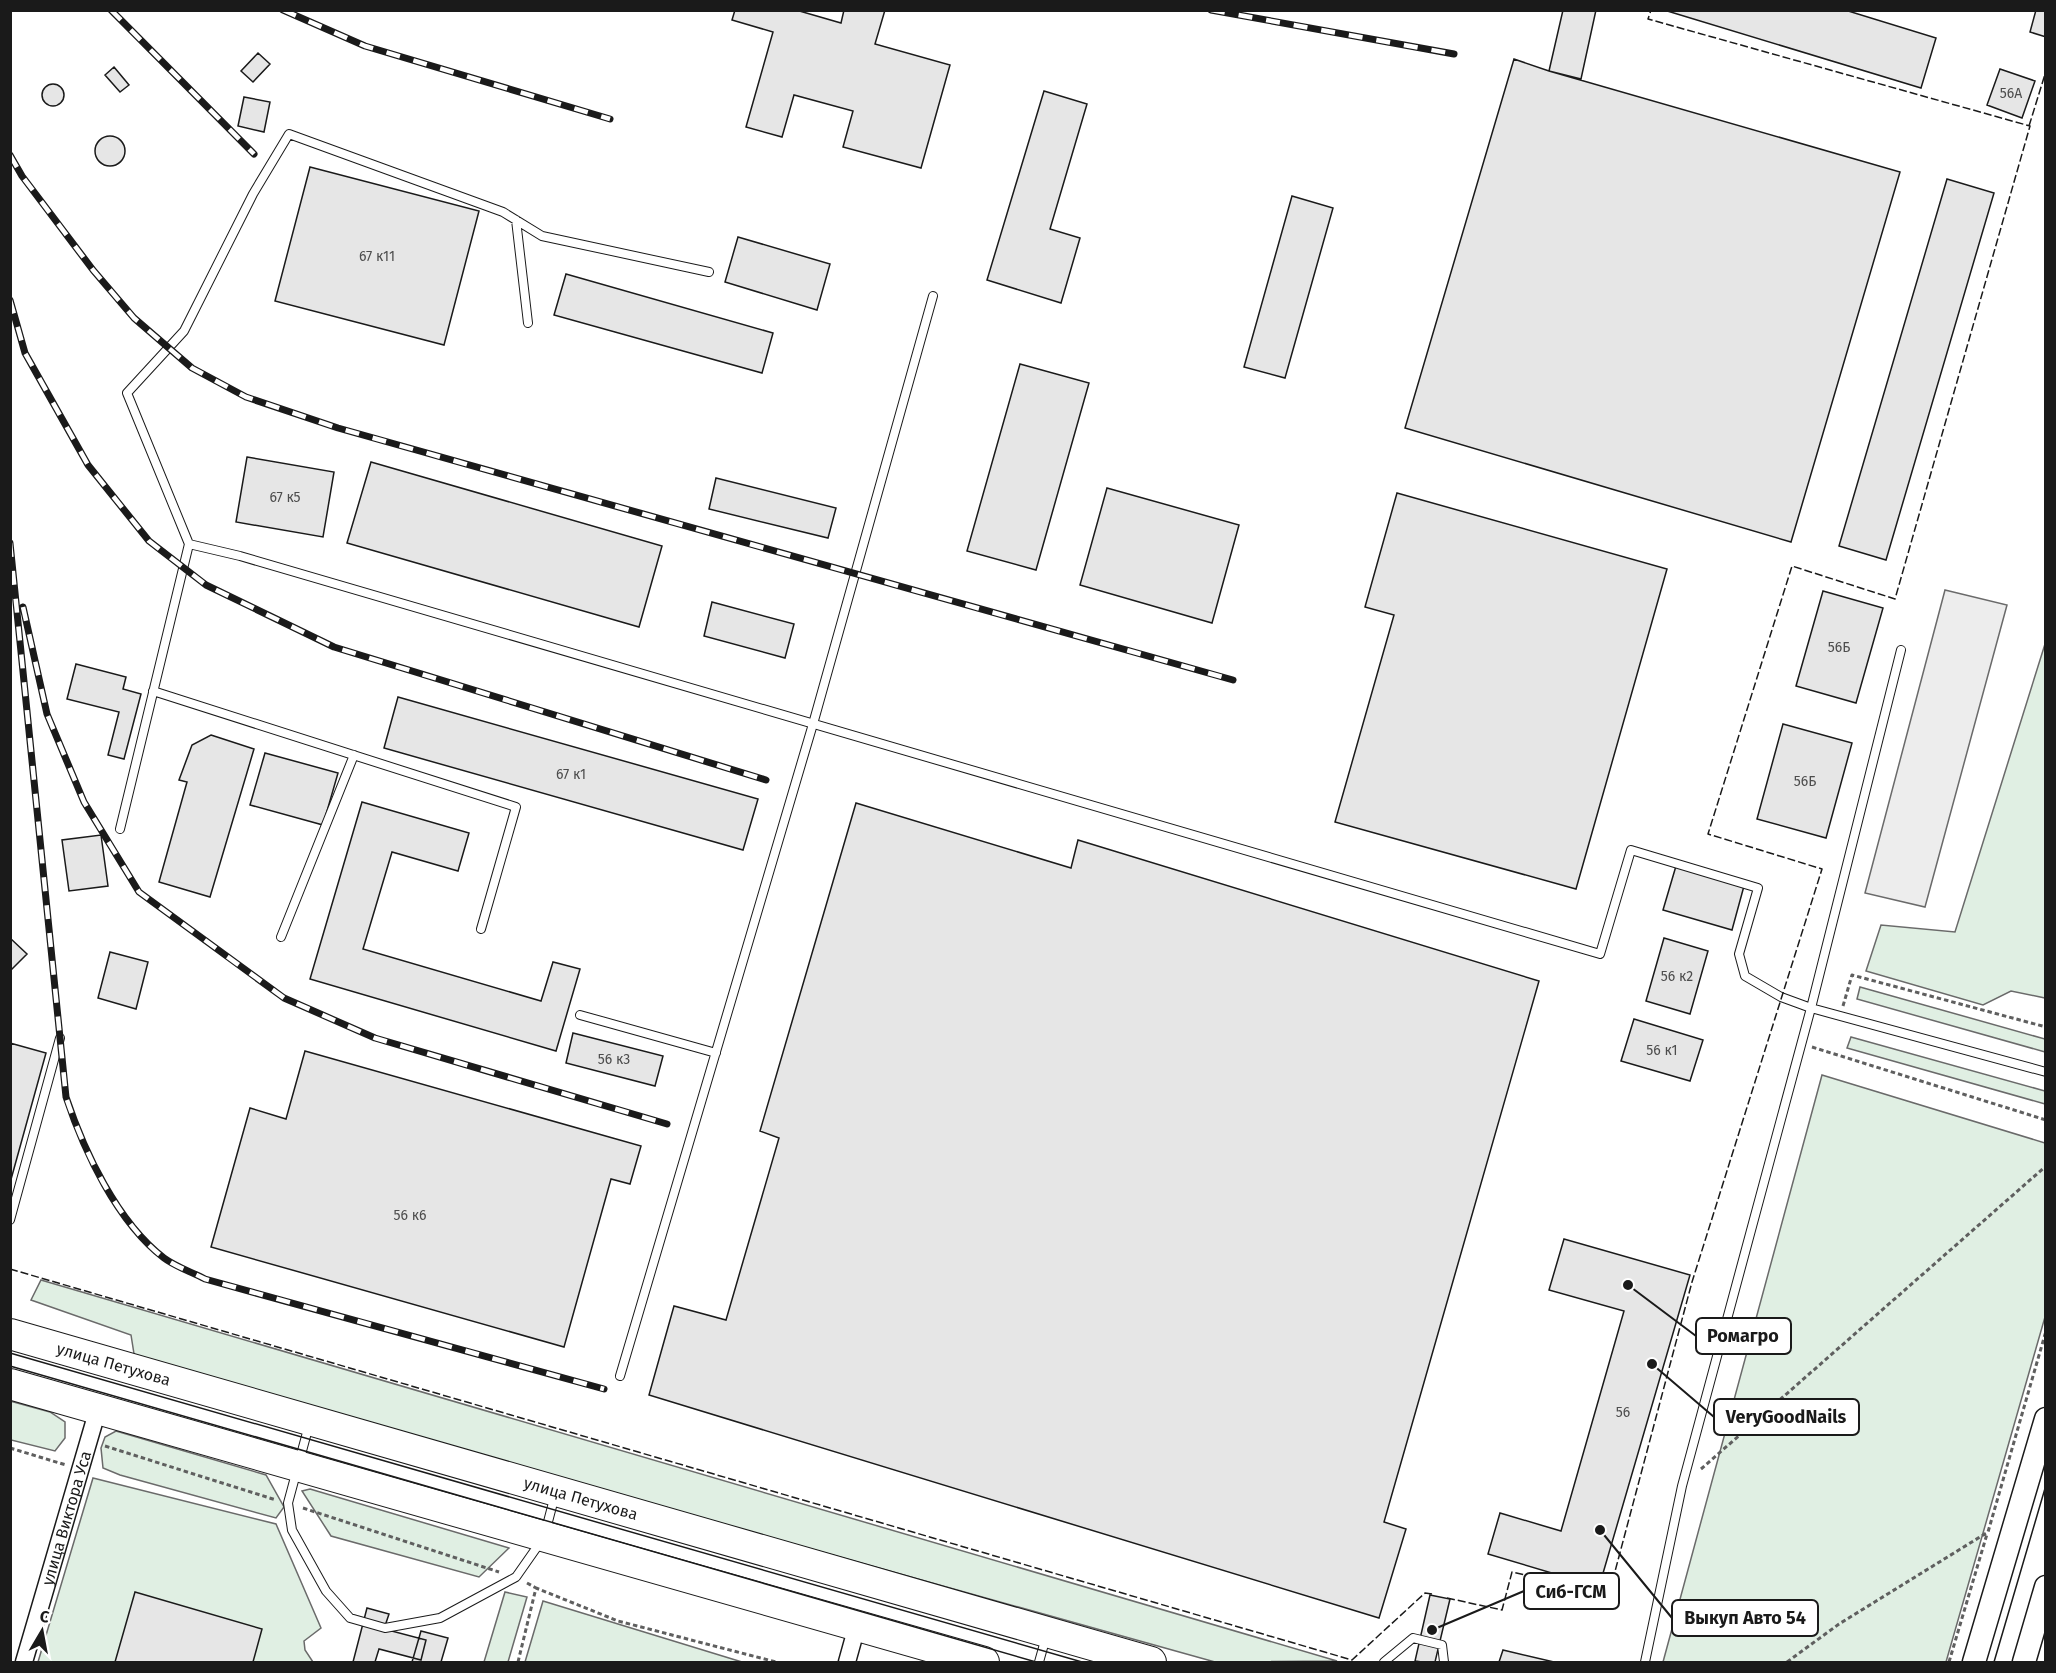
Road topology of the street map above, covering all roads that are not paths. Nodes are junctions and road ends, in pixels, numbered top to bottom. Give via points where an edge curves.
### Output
1 (516, 220) junction
2 (709, 272) dead end
3 (933, 296) dead end
4 (528, 323) dead end
5 (189, 544) junction
6 (1901, 650) dead end
7 (153, 690) junction
8 (813, 724) junction
9 (354, 755) junction
10 (120, 829) dead end
11 (481, 929) dead end
12 (281, 937) dead end
13 (1811, 1008) junction
14 (580, 1015) dead end
15 (60, 1038) dead end
16 (716, 1053) junction
17 (2046, 1072) edge
18 (10, 1220) edge
19 (11, 1334) edge
20 (620, 1376) dead end
21 (10, 1384) edge
22 (98, 1409) junction
23 (2046, 1419) edge
24 (310, 1422) junction
25 (298, 1467) junction
26 (555, 1492) junction
27 (544, 1537) junction
28 (2046, 1587) edge
29 (857, 1626) junction
30 (1048, 1633) junction
31 (24, 1662) edge
32 (847, 1662) edge
33 (984, 1662) edge
34 (1039, 1662) edge
35 (1151, 1662) edge
36 (1384, 1662) edge
37 (1444, 1662) edge
38 (1645, 1662) edge
39 (1974, 1662) edge
40 (2024, 1662) edge

1 - 2 lane via 542,236
1 - 4 lane
1 - 5 lane via 289,134 253,194 184,331 127,393
3 - 8 lane
5 - 7 lane
5 - 8 lane
6 - 13 lane
7 - 9 lane
7 - 10 lane
8 - 13 lane via 1600,954 1631,850 1758,888 1739,954 1745,976 1781,997
8 - 16 lane
9 - 11 lane via 516,807
9 - 12 lane
13 - 17 lane
13 - 38 lane via 1682,1486
14 - 16 lane
15 - 18 lane
16 - 20 lane
19 - 24 highway, улица Петухова
21 - 22 highway
22 - 25 highway
22 - 31 street, улица Виктора Уса
23 - 39 main road
24 - 25 lane
24 - 26 highway, улица Петухова
25 - 27 highway
25 - 27 lane via 288,1503 292,1530 326,1591 350,1618 385,1628 440,1618 516,1577
26 - 27 lane
26 - 30 highway, улица Петухова
27 - 29 highway
28 - 40 main road
29 - 32 street
29 - 33 highway
30 - 34 lane
30 - 35 highway, улица Петухова
36 - 37 lane via 1413,1638 1442,1646

